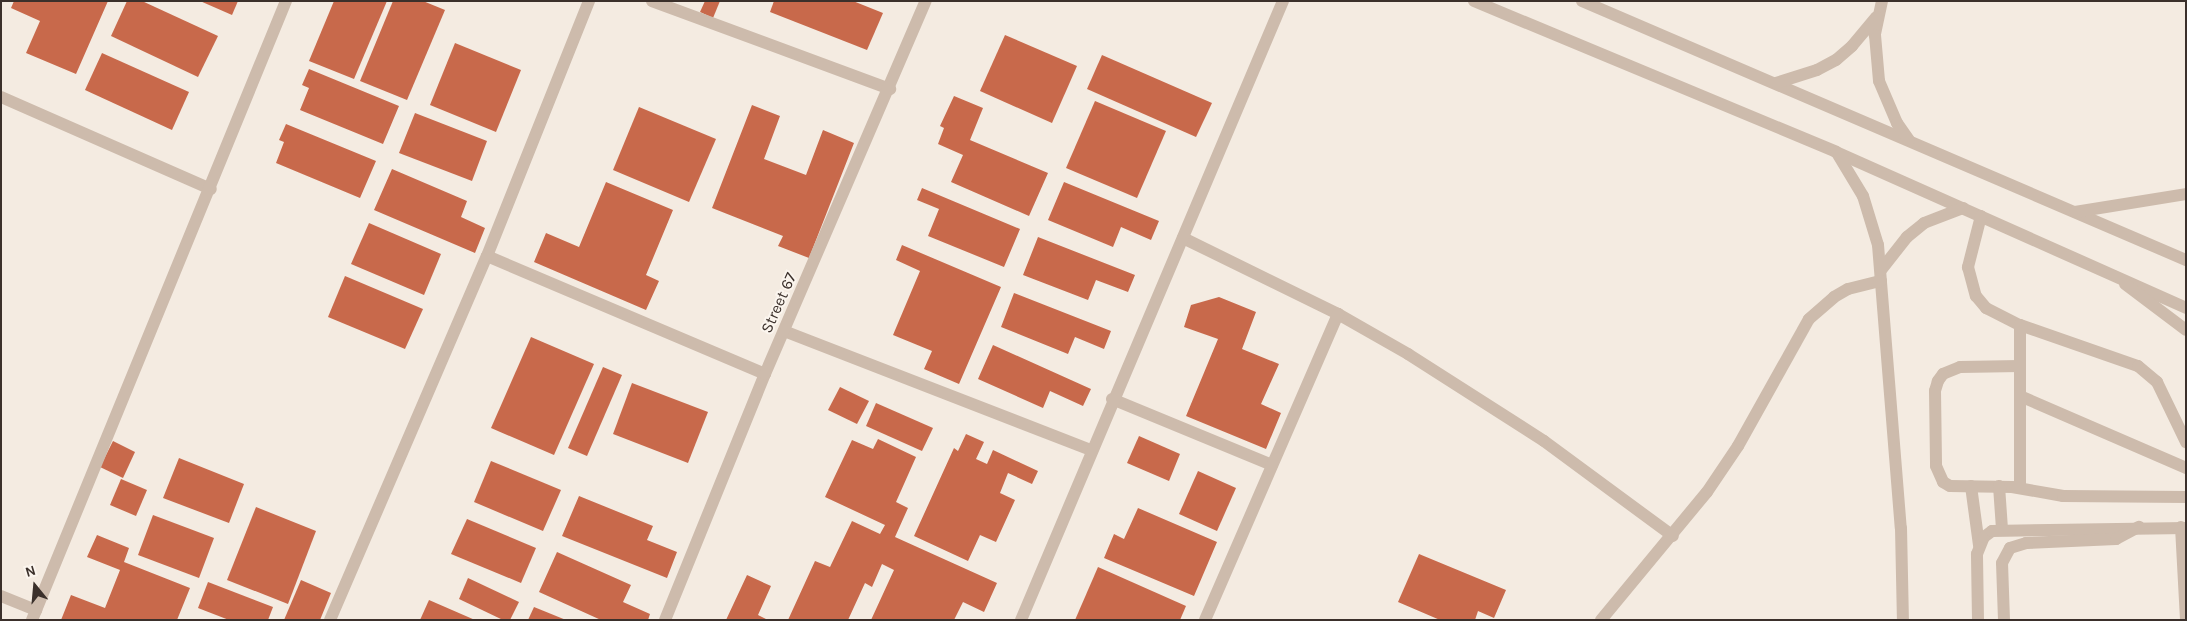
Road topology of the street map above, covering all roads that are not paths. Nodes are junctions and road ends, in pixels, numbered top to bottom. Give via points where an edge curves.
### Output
1 (286, 1) edge
2 (589, 1) edge
3 (652, 1) edge
4 (926, 1) edge
5 (1283, 1) edge
6 (1474, 1) edge
7 (1582, 1) edge
8 (1880, 7) edge
9 (1776, 83) junction
10 (890, 89) junction
11 (1, 97) edge
12 (1911, 142) junction
13 (1836, 152) junction
14 (211, 189) junction
15 (2186, 194) edge
16 (1963, 208) junction
17 (2074, 212) junction
18 (1981, 216) junction
19 (1183, 238) junction
20 (487, 256) junction
21 (2186, 260) edge
22 (1881, 276) junction
23 (2117, 277) junction
24 (2186, 308) edge
25 (1338, 314) junction
26 (2020, 324) junction
27 (2186, 330) edge
28 (784, 331) junction
29 (2020, 366) junction
30 (765, 374) junction
31 (2020, 396) junction
32 (1112, 399) junction
33 (2186, 442) edge
34 (1091, 450) junction
35 (1272, 465) junction
36 (2186, 468) edge
37 (1971, 486) junction
38 (1999, 486) junction
39 (2020, 488) junction
40 (2186, 497) edge
41 (2140, 527) junction
42 (2183, 528) edge
43 (2002, 529) junction
44 (1674, 536) junction
45 (1978, 546) junction
46 (1, 596) edge
47 (34, 615) edge
48 (330, 620) edge
49 (665, 620) edge
50 (1021, 620) edge
51 (1205, 620) edge
52 (1601, 620) edge
53 (1903, 620) edge
54 (1978, 620) edge
55 (2004, 620) edge
56 (2186, 620) edge

1 - 14 street
2 - 20 street
3 - 10 street
4 - 10 street, Street 67
5 - 19 street
6 - 13 street
7 - 9 street
8 - 9 street via 1852,46 1836,60 1810,73
8 - 12 street via 1875,35 1879,81 1897,124
9 - 12 street
10 - 28 street, Street 67
11 - 14 street
12 - 17 street
13 - 16 street
13 - 22 street via 1851,173 1869,212
14 - 47 street
15 - 17 street
16 - 18 street
16 - 22 street via 1924,223 1906,236
17 - 21 street
18 - 23 street
18 - 26 street via 1968,266 1970,282 1986,308
19 - 25 street
19 - 32 street
20 - 30 street
20 - 48 street
22 - 44 street via 1834,297 1809,319 1738,446
22 - 53 street via 1901,528
23 - 24 street
23 - 27 street via 2143,301
25 - 35 street
25 - 44 street via 1477,396 1580,466
26 - 29 street
26 - 33 street via 2126,361 2148,373 2163,393
28 - 30 street, Street 67
28 - 34 street
29 - 31 street
29 - 37 street via 1960,367 1943,374 1938,381 1935,390 1938,474 1950,486
30 - 49 street, Street 67
31 - 36 street
31 - 39 street
32 - 34 street
32 - 35 street
34 - 50 street
35 - 51 street
37 - 38 street
37 - 45 street
38 - 39 street
38 - 43 street
39 - 40 street via 2063,496
41 - 42 street
41 - 43 street
41 - 55 street via 2116,539 2026,543 2010,548 2002,564
42 - 56 street
43 - 45 street via 1984,537
44 - 52 street
45 - 54 street
46 - 47 street

